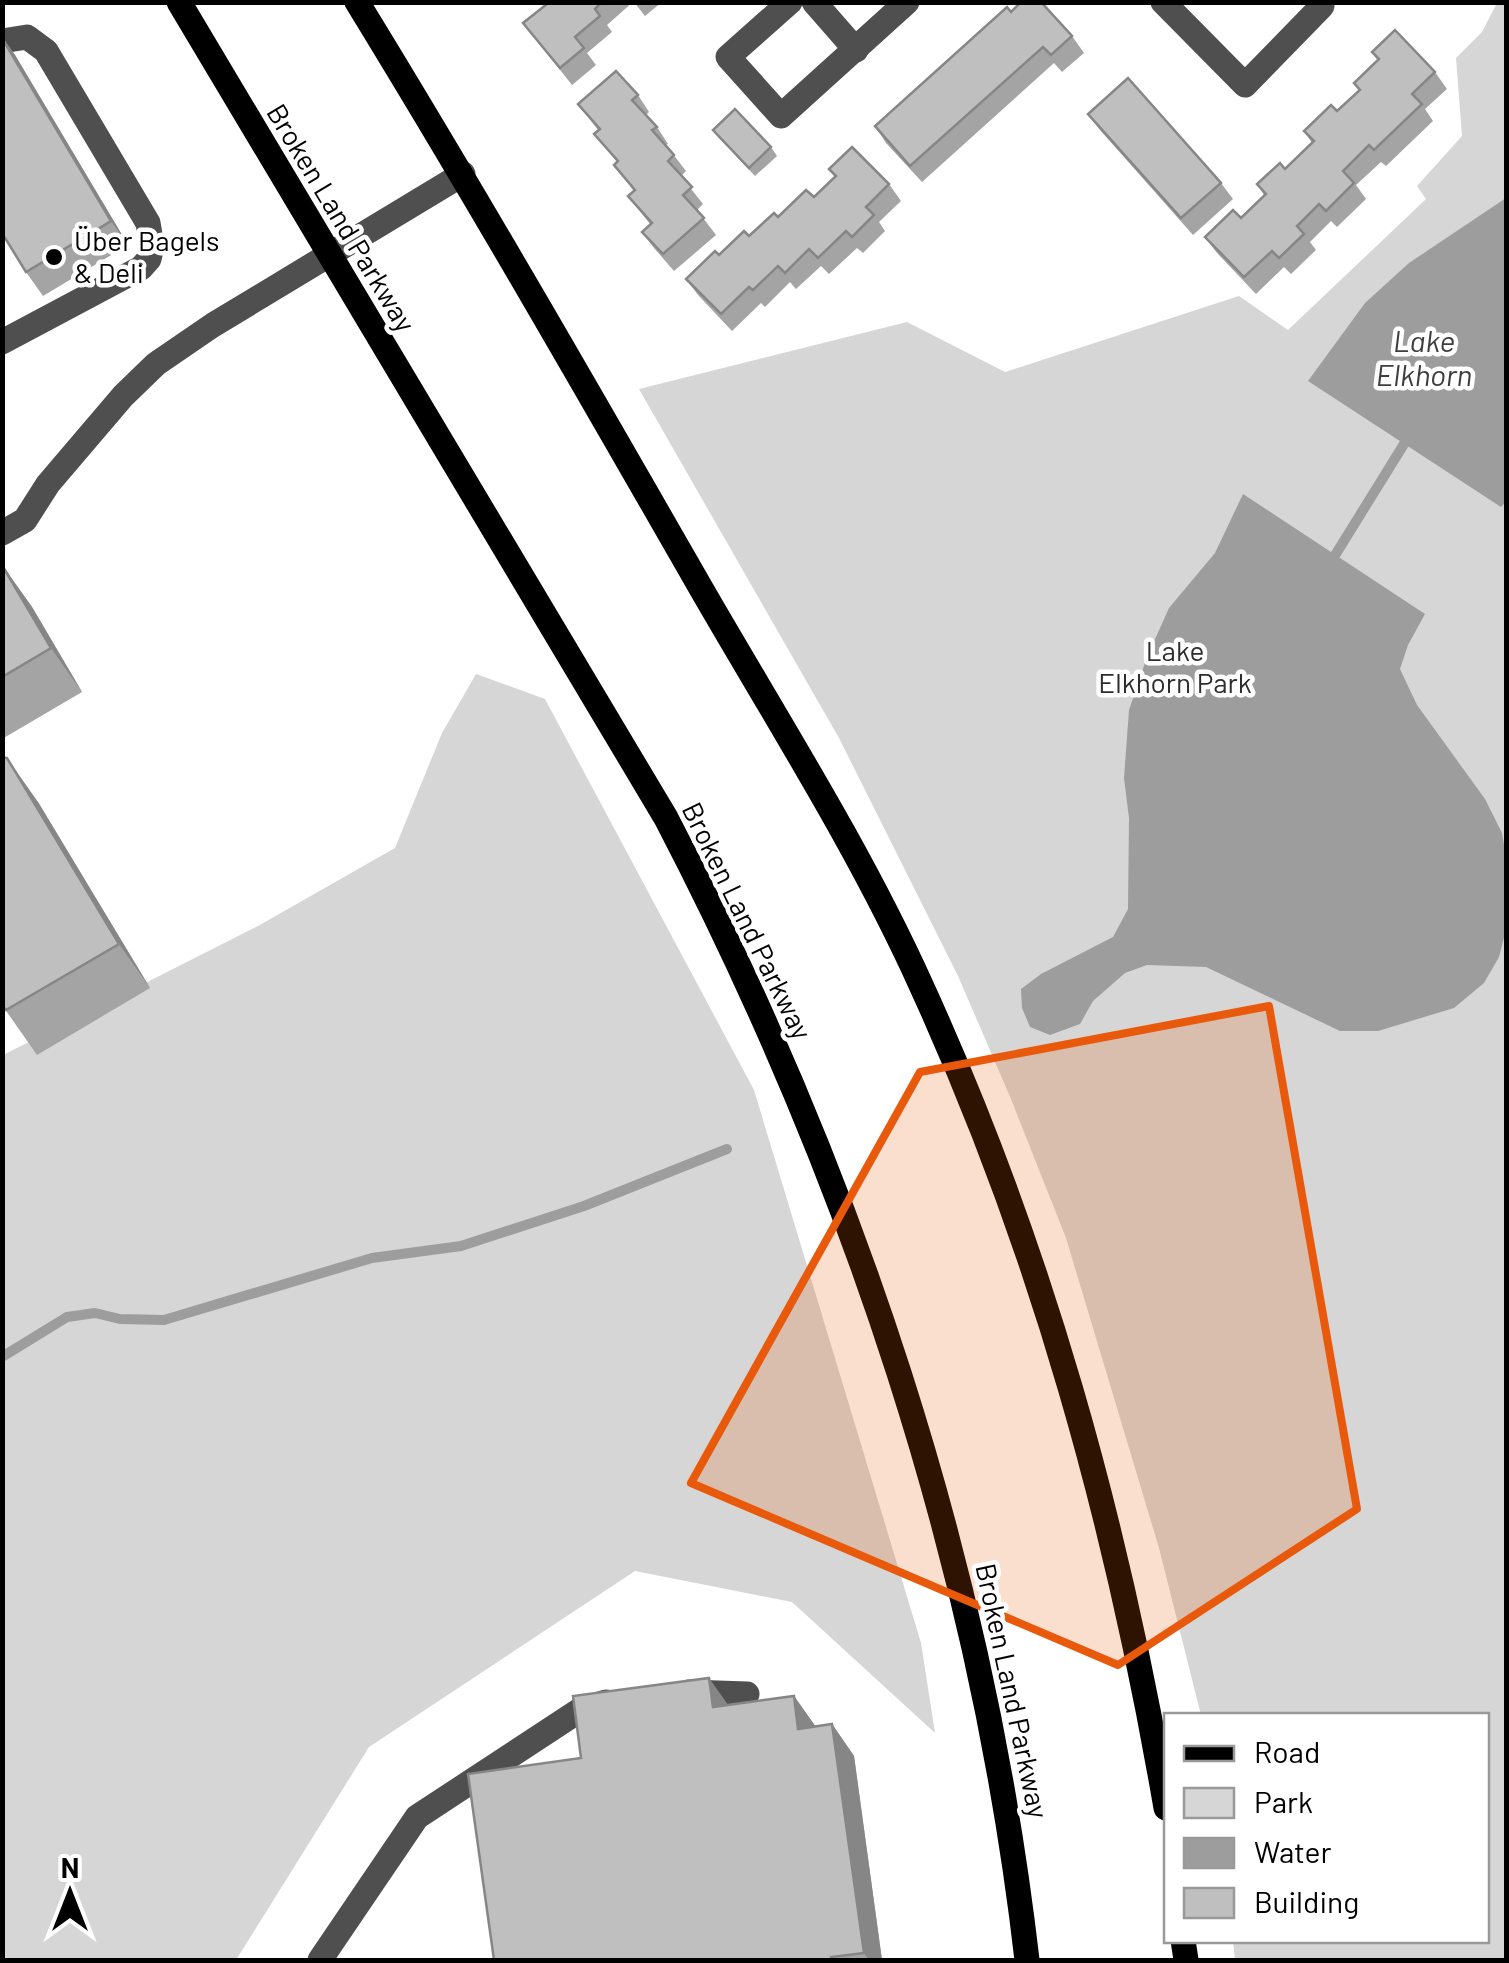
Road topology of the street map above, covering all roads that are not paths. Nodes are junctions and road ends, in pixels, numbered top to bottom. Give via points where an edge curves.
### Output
1 (180, 2) edge
2 (356, 2) edge
3 (790, 2) edge
4 (814, 2) edge
5 (907, 2) edge
6 (1163, 2) edge
7 (1320, 2) edge
8 (2, 40) edge
9 (856, 50) junction
10 (463, 174) junction
11 (328, 257) junction
12 (2, 342) edge
13 (2, 533) edge
14 (661, 1691) edge
15 (747, 1694) dead end
16 (628, 1696) edge
17 (1164, 1798) edge
18 (320, 1960) edge
19 (1027, 1960) edge

1 - 11 main road, Broken Land Parkway
2 - 10 main road
3 - 9 street via 728,58 781,116
4 - 9 street
5 - 9 street
6 - 7 street via 1245,85
8 - 12 street via 27,37 46,51 148,222 152,246 142,268
10 - 11 street
10 - 17 main road via 920,982 1024,1242 1080,1415 1119,1563
11 - 13 street via 156,364 60,470 25,520
11 - 19 main road, Broken Land Parkway via 666,818 768,1027 877,1304 922,1443 990,1714
14 - 15 street
16 - 18 street via 580,1710 416,1817

